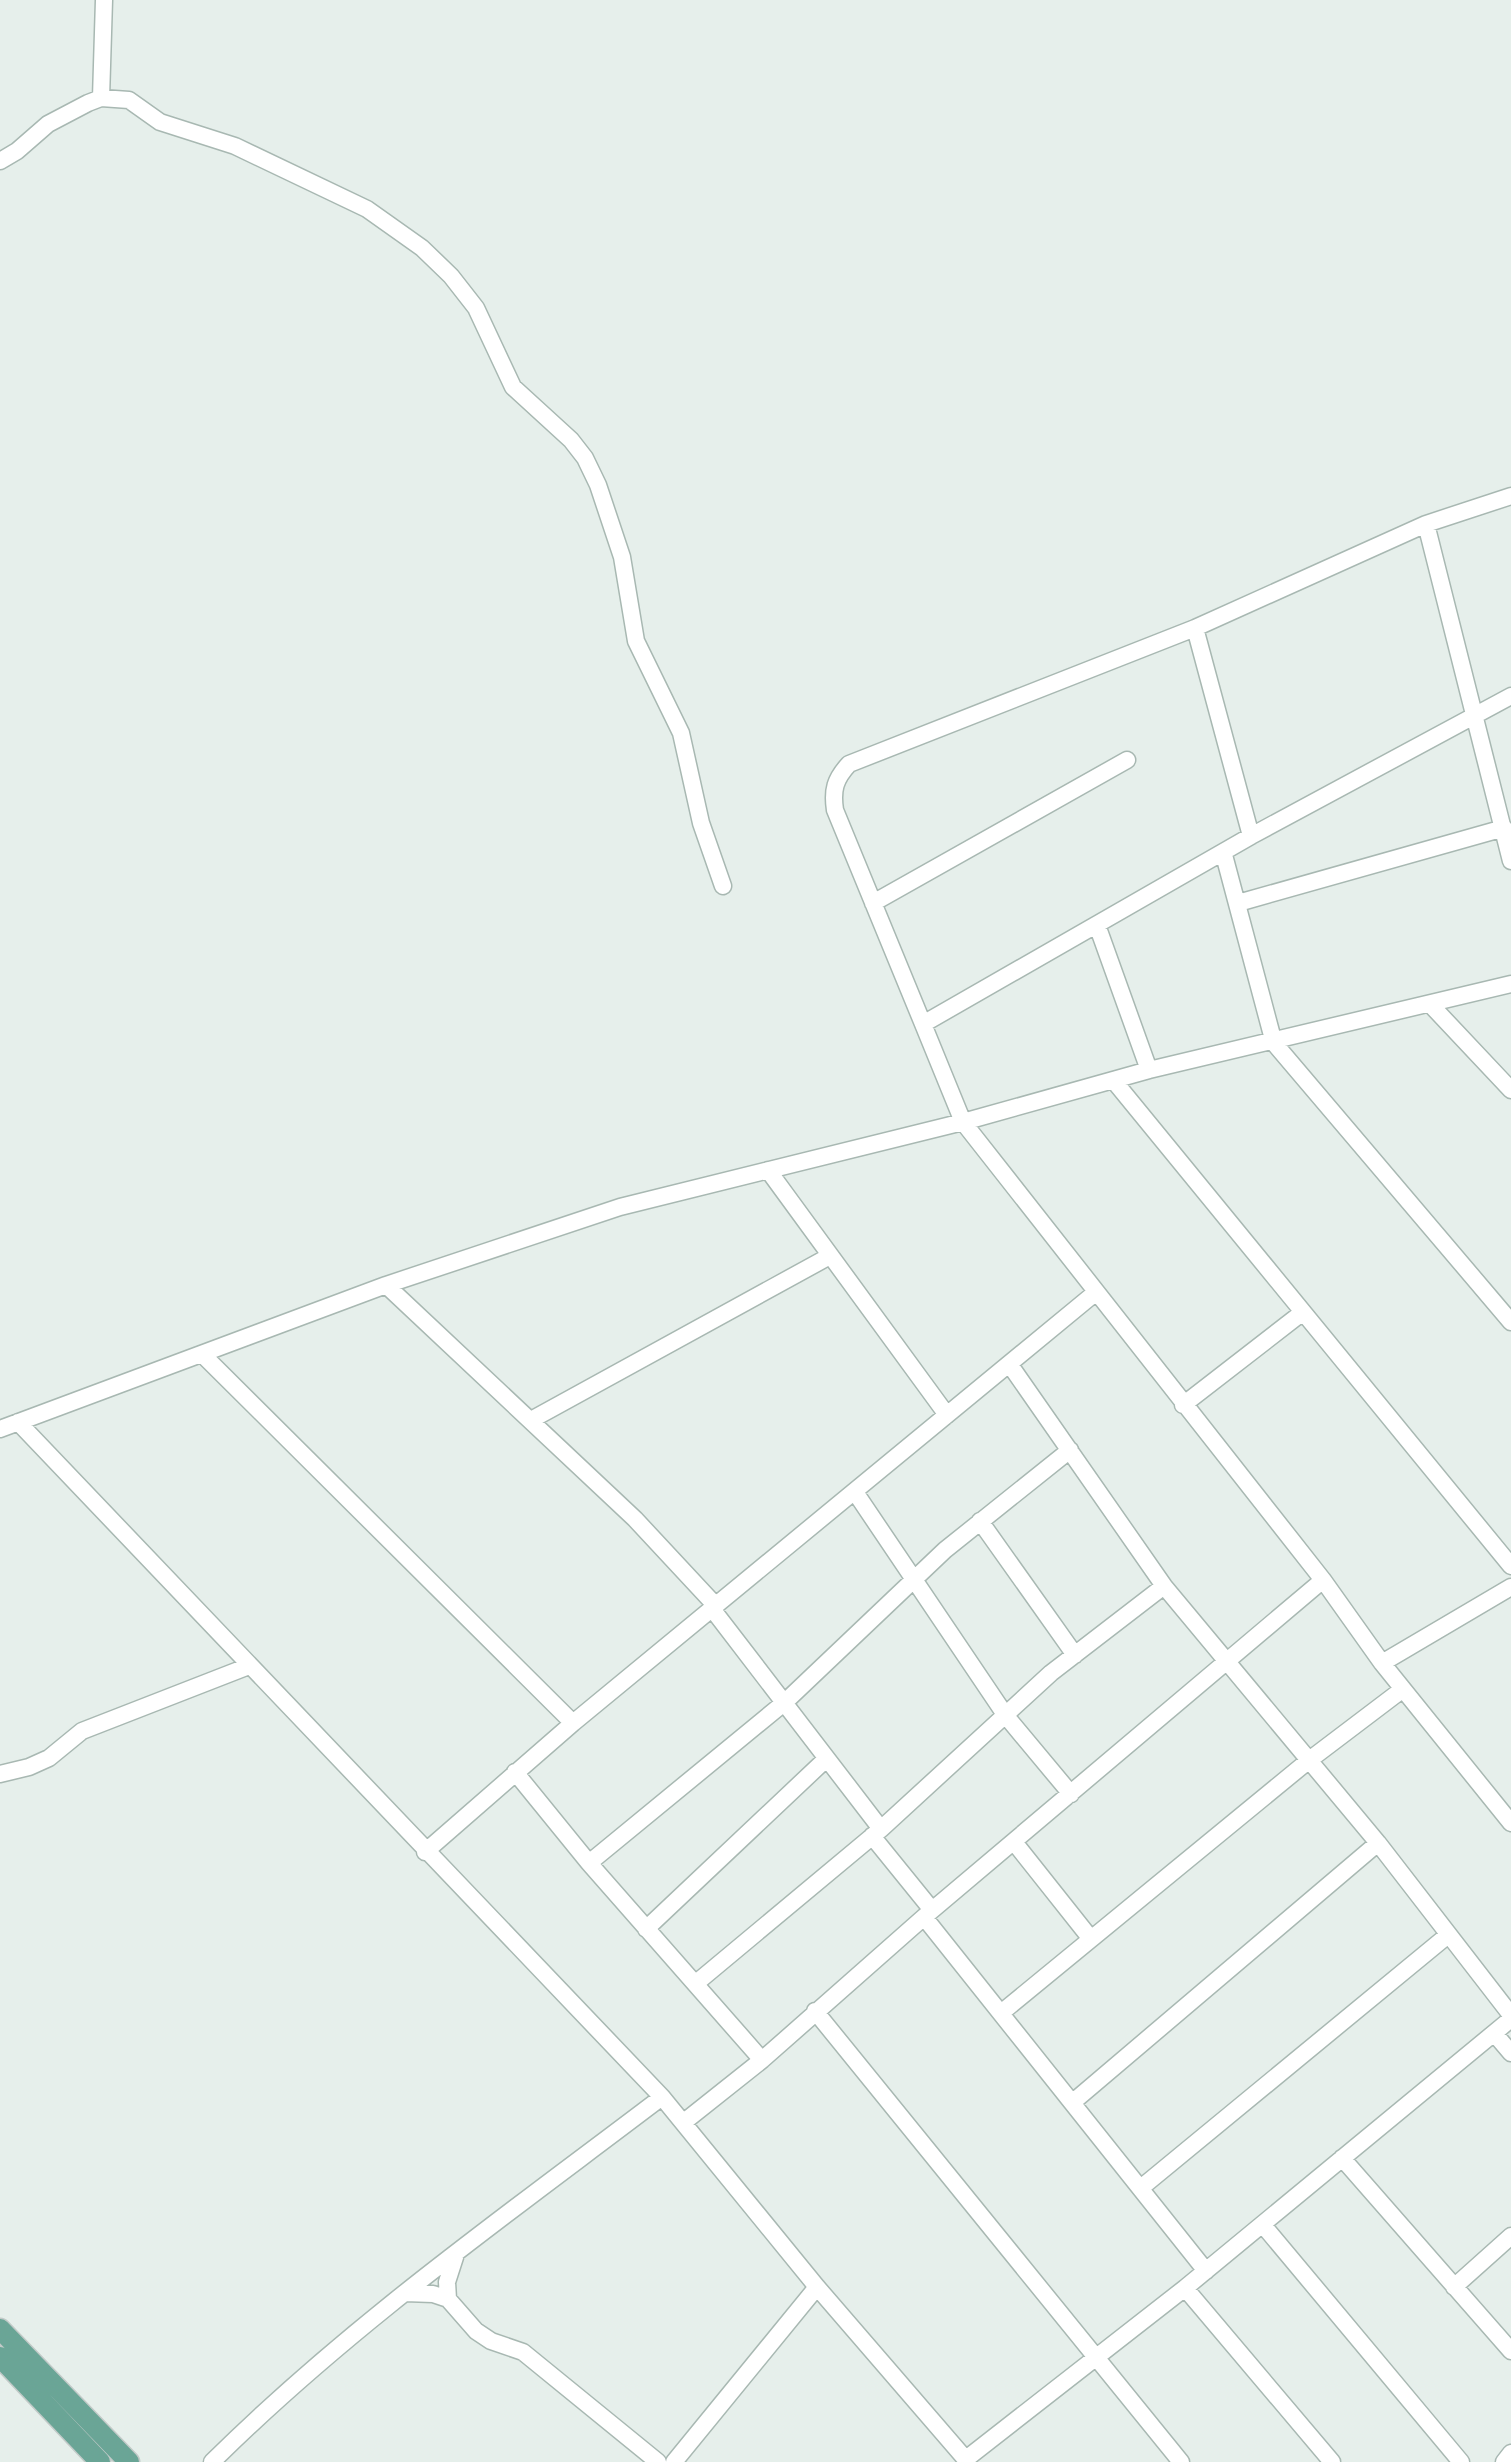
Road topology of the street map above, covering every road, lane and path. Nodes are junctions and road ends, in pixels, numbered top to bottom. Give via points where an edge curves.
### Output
1 (104, 0) edge
2 (101, 98) junction
3 (0, 161) edge
4 (1511, 496) edge
5 (1426, 524) junction
6 (1195, 628) junction
7 (1511, 696) edge
8 (1475, 716) junction
9 (1127, 760) dead end
10 (1504, 828) junction
11 (1251, 836) junction
12 (1224, 855) junction
13 (1511, 861) edge
14 (723, 886) dead end
15 (873, 903) junction
16 (1238, 903) junction
17 (1097, 925) junction
18 (1511, 984) edge
19 (1430, 1004) junction
20 (923, 1024) junction
21 (1274, 1043) junction
22 (1149, 1070) junction
23 (1114, 1081) junction
24 (1510, 1088) edge
25 (963, 1122) junction
26 (768, 1170) junction
27 (828, 1257) junction
28 (386, 1285) junction
29 (1095, 1293) junction
30 (1303, 1312) junction
31 (1511, 1322) edge
32 (203, 1355) junction
33 (1010, 1365) junction
34 (1183, 1405) junction
35 (947, 1415) junction
36 (531, 1420) junction
37 (18, 1422) junction
38 (0, 1429) edge
39 (1070, 1450) junction
40 (855, 1492) junction
41 (980, 1521) junction
42 (1511, 1566) edge
43 (915, 1579) junction
44 (1323, 1580) junction
45 (1164, 1586) junction
46 (1511, 1587) edge
47 (714, 1608) junction
48 (1075, 1655) junction
49 (1225, 1662) junction
50 (1382, 1663) junction
51 (249, 1666) junction
52 (1403, 1689) junction
53 (785, 1702) junction
54 (1006, 1716) junction
55 (573, 1723) junction
56 (825, 1760) junction
57 (1308, 1761) junction
58 (515, 1772) junction
59 (0, 1774) edge
60 (1071, 1794) junction
61 (1511, 1823) edge
62 (877, 1832) junction
63 (1014, 1842) junction
64 (1378, 1843) junction
65 (425, 1852) junction
66 (589, 1863) junction
67 (928, 1914) junction
68 (646, 1929) junction
69 (1448, 1935) junction
70 (1091, 1939) junction
71 (695, 1984) junction
72 (815, 2011) junction
73 (1001, 2013) junction
74 (1511, 2017) edge
75 (1494, 2033) junction
76 (1511, 2053) edge
77 (762, 2060) junction
78 (662, 2097) junction
79 (1073, 2102) junction
80 (684, 2122) junction
81 (1342, 2158) junction
82 (1142, 2187) junction
83 (1263, 2225) junction
84 (1511, 2236) edge
85 (456, 2254) junction
86 (1206, 2271) junction
87 (817, 2287) junction
88 (1454, 2287) junction
89 (1185, 2288) junction
90 (405, 2293) junction
91 (448, 2299) junction
92 (0, 2329) edge
93 (1511, 2351) edge
94 (0, 2357) edge
95 (1095, 2358) junction
96 (1511, 2453) edge
97 (967, 2461) edge
98 (100, 2462) edge
99 (129, 2462) edge
100 (212, 2462) edge
101 (658, 2462) edge
102 (674, 2462) edge
103 (1181, 2462) edge
104 (1332, 2462) edge
105 (1461, 2462) edge
106 (1504, 2462) edge

1 - 2 street
2 - 3 street via 48,124
2 - 14 street via 129,100 160,122 235,146 367,209 422,248 476,308 513,387 571,440 598,485 622,557 636,641 681,733 701,823
4 - 5 street
5 - 6 street
5 - 8 street
6 - 11 street
6 - 15 street via 849,764 833,791 835,810
7 - 8 street
8 - 10 street
8 - 11 street
9 - 15 street
10 - 13 street
10 - 16 street
11 - 12 street
12 - 16 street
12 - 17 street
15 - 20 street
16 - 21 street
17 - 20 street
17 - 22 street
18 - 19 street
19 - 21 street
19 - 24 street
20 - 25 street
21 - 22 street
21 - 31 street
22 - 23 street
23 - 25 street
23 - 30 street
25 - 26 street
25 - 29 street
26 - 27 street
26 - 28 street via 620,1207
27 - 35 street
27 - 36 street
28 - 32 street
28 - 36 street
29 - 33 street
29 - 34 street
30 - 34 street
30 - 42 street
32 - 37 street
32 - 55 street
33 - 35 street
33 - 39 street
34 - 44 street
35 - 40 street
36 - 47 street via 635,1519
37 - 38 street
37 - 51 street
39 - 41 street
39 - 45 street
40 - 43 street
40 - 47 street
41 - 43 street
41 - 48 street
43 - 53 street
43 - 54 street
44 - 49 street
44 - 50 street
45 - 48 street
45 - 49 street
46 - 50 street
47 - 53 street
47 - 55 street
48 - 54 street
49 - 57 street
49 - 60 street
50 - 52 street
51 - 59 street via 82,1731 49,1758
51 - 65 street
52 - 57 street
52 - 61 street
53 - 56 street
53 - 66 street
54 - 60 street
54 - 62 street
55 - 58 street
56 - 62 street
56 - 68 street
57 - 64 street
57 - 70 street
58 - 65 street
58 - 66 street
60 - 63 street
62 - 67 street
62 - 71 street
63 - 67 street
63 - 70 street
64 - 69 street
64 - 79 street
65 - 78 street
66 - 68 street
67 - 72 street
67 - 73 street
68 - 71 street
69 - 74 street
69 - 82 street
70 - 73 street
71 - 77 street
72 - 77 street
72 - 95 street
73 - 79 street
74 - 75 street
75 - 76 street
75 - 81 street
77 - 80 street
78 - 80 street
78 - 85 street
79 - 82 street
80 - 87 street
81 - 83 street
81 - 88 street
82 - 86 street
83 - 86 street
83 - 105 street
84 - 88 street
85 - 90 street
85 - 91 street
86 - 89 street
87 - 97 street
87 - 102 street
88 - 93 street
89 - 95 street
89 - 104 street
90 - 91 street
90 - 100 street via 283,2391
91 - 101 street via 476,2331 523,2352
92 - 99 main road
94 - 98 main road
95 - 97 street
95 - 103 street
96 - 106 street

